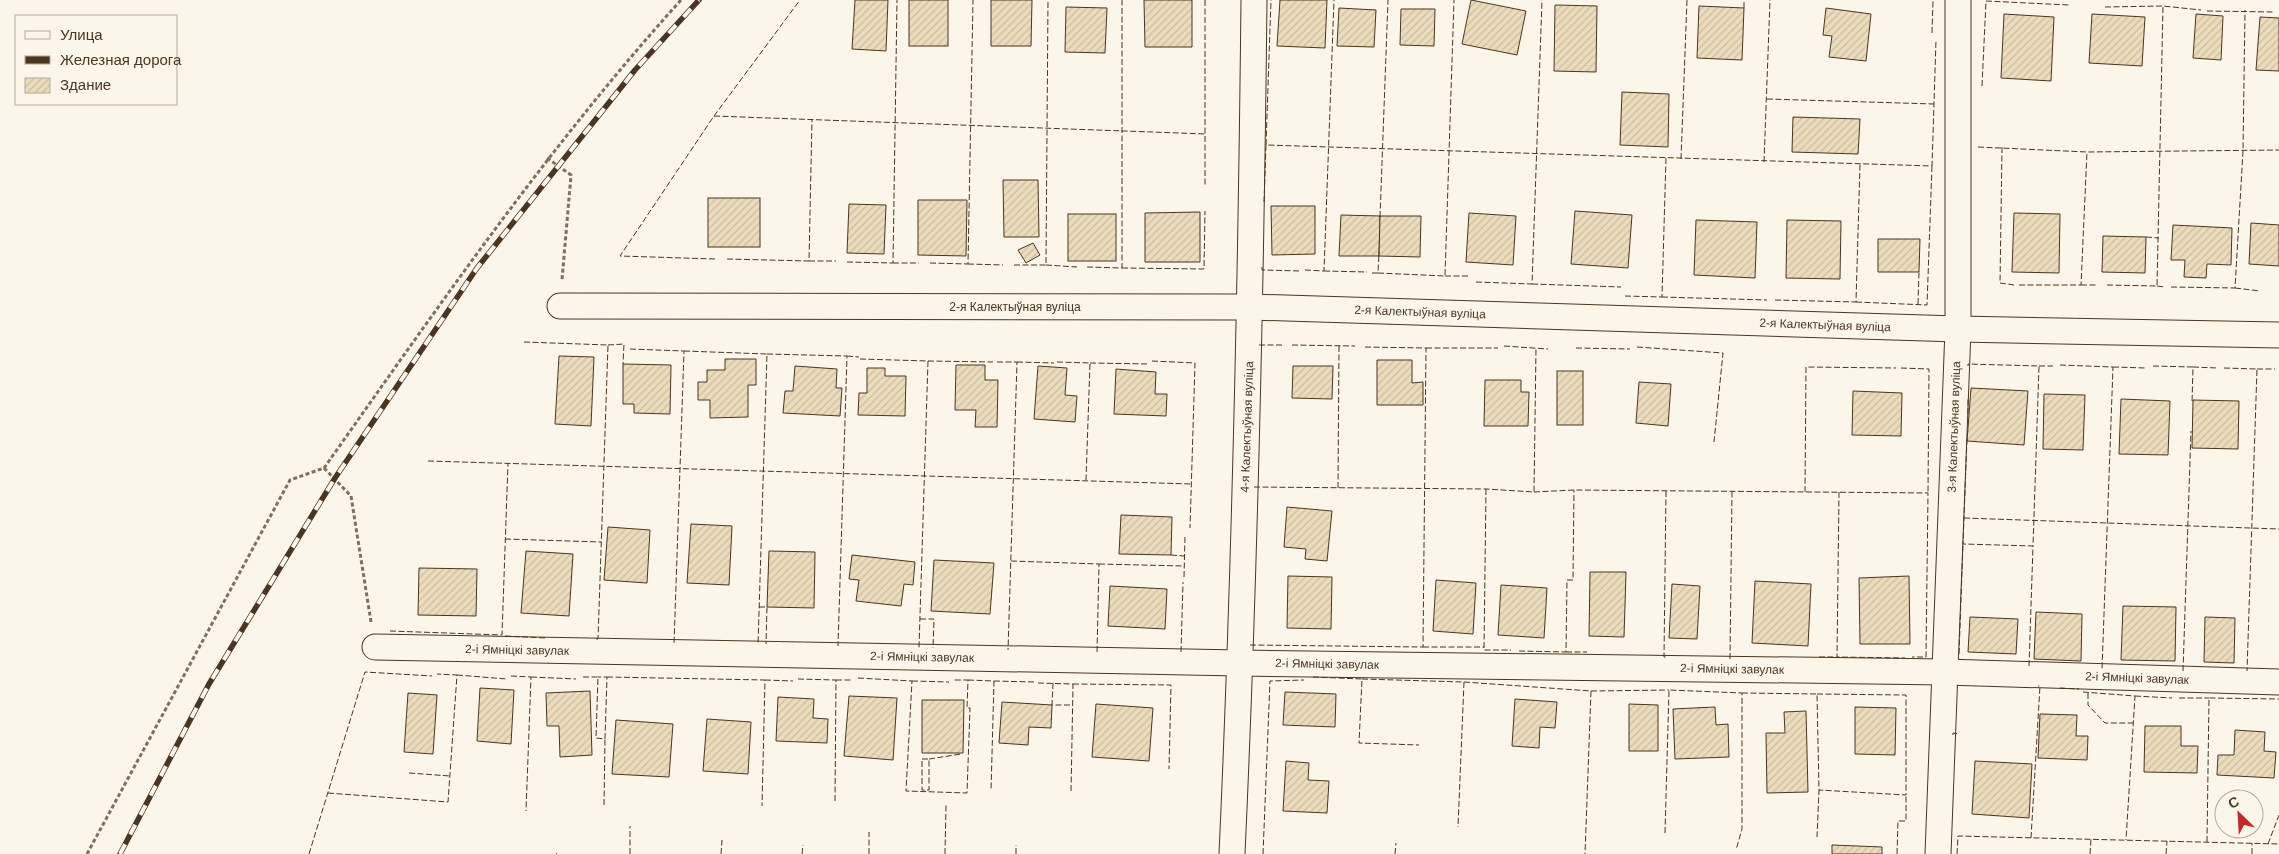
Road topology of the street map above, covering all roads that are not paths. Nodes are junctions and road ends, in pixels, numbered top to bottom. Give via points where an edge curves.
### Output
1 (1254, 0) edge
2 (1958, 0) edge
3 (560, 306) road end
4 (1251, 307) junction
5 (1958, 329) junction
6 (2279, 336) edge
7 (375, 647) road end
8 (1240, 663) junction
9 (1945, 672) junction
10 (2279, 682) edge
11 (1232, 854) edge
12 (1938, 854) edge

1 - 4 street, 4-я Калектыўная вуліца
2 - 5 street, 3-я Калектыўная вуліца
3 - 4 street, 2-я Калектыўная вуліца
4 - 5 street, 2-я Калектыўная вуліца
4 - 8 street, 4-я Калектыўная вуліца
5 - 6 street, 2-я Калектыўная вуліца
5 - 9 street, 3-я Калектыўная вуліца
7 - 8 street, 2-і Ямніцкі завулак
8 - 9 street, 2-і Ямніцкі завулак
8 - 11 street, 4-я Калектыўная вуліца
9 - 10 street, 2-і Ямніцкі завулак
9 - 12 street, 3-я Калектыўная вуліца

